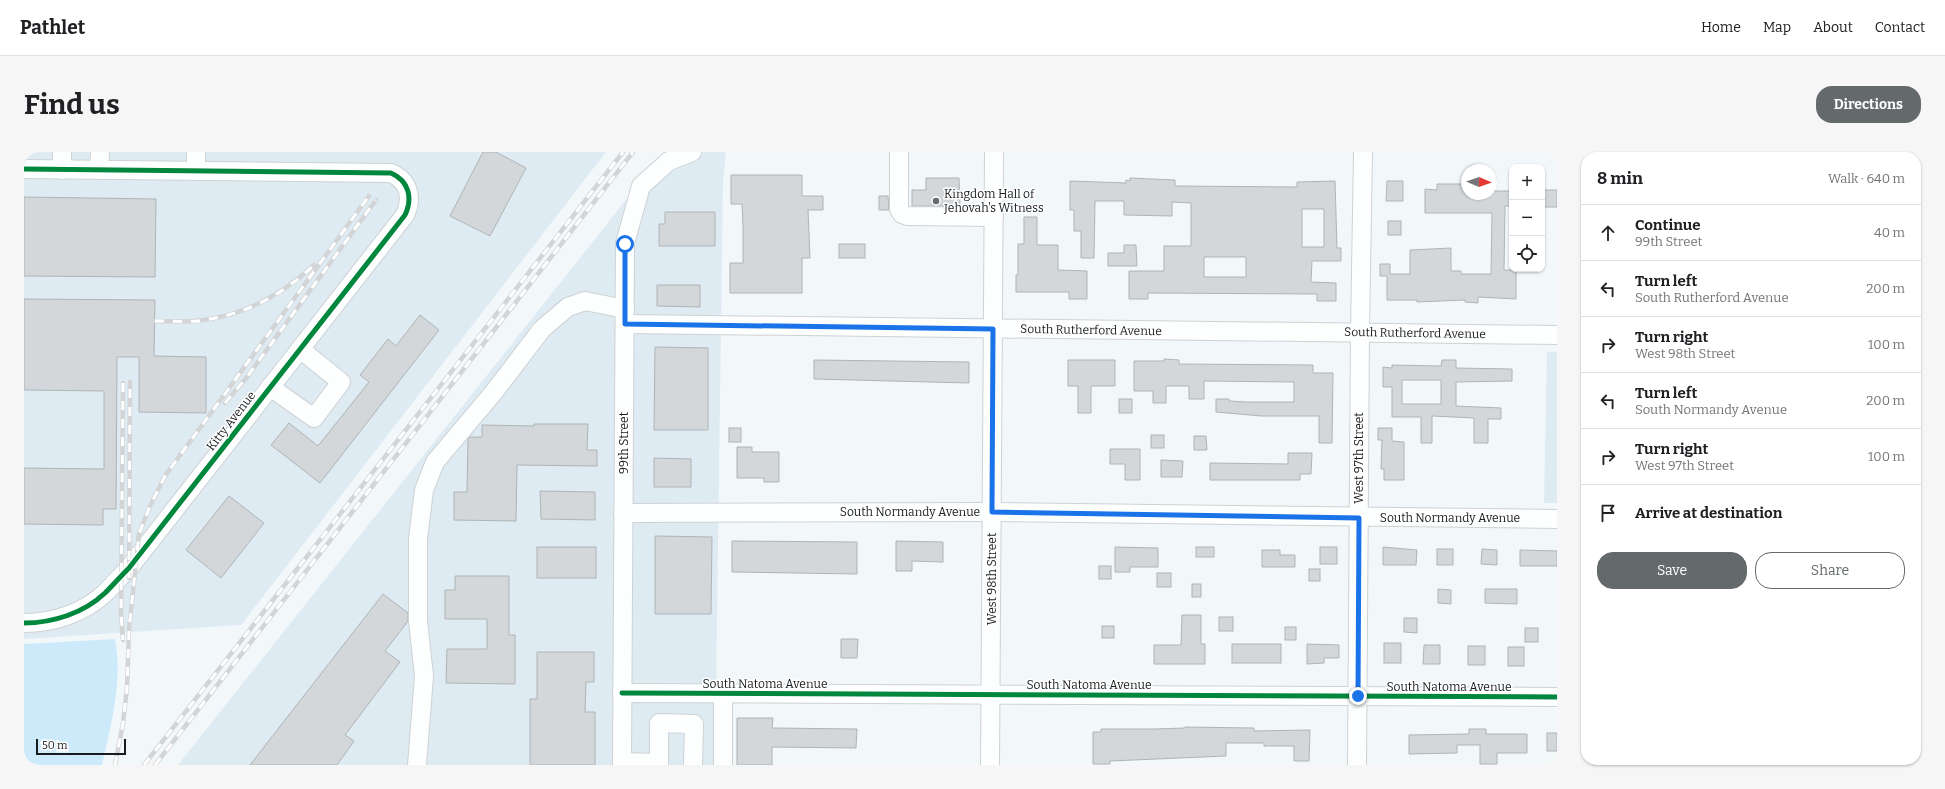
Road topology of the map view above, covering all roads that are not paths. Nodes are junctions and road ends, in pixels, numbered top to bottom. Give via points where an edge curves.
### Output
1 (62, 152) edge
2 (100, 152) edge
3 (196, 152) edge
4 (692, 152) edge
5 (899, 152) edge
6 (994, 152) edge
7 (1363, 152) edge
8 (24, 169) edge
9 (62, 170) junction
10 (99, 170) junction
11 (196, 171) junction
12 (994, 217) junction
13 (625, 316) junction
14 (993, 329) junction
15 (1360, 332) junction
16 (1557, 334) edge
17 (300, 349) junction
18 (270, 387) junction
19 (992, 512) junction
20 (623, 513) junction
21 (1359, 518) junction
22 (1557, 519) edge
23 (24, 623) edge
24 (622, 693) junction
25 (723, 694) junction
26 (991, 695) junction
27 (1358, 696) junction
28 (1557, 697) edge
29 (622, 764) edge
30 (659, 764) edge
31 (417, 765) edge
32 (692, 765) edge
33 (723, 765) edge
34 (990, 765) edge
35 (1357, 765) edge

1 - 9 street
2 - 10 street
3 - 11 street
4 - 13 street, 99th Street via 669,161 641,186 625,244
5 - 12 street via 899,209 902,214
6 - 12 street, West 98th Street
7 - 15 street, West 97th Street
8 - 9 street
9 - 10 street
10 - 11 street
11 - 17 street, Kitty Avenue via 383,172 399,176 406,184 410,198 405,215
12 - 14 street, West 98th Street
13 - 14 street, South Rutherford Avenue
13 - 20 street, 99th Street
13 - 31 street, South Rutherford Avenue via 585,301 568,307 542,329 494,392 435,462 424,490 418,539 418,621 424,676
14 - 15 street, South Rutherford Avenue
14 - 19 street, West 98th Street
15 - 16 street, South Rutherford Avenue
15 - 21 street, West 97th Street
17 - 18 street, Kitty Avenue
17 - 18 street via 341,382 314,418
18 - 23 street, Kitty Avenue via 135,560 105,593 75,612 60,618 46,622
19 - 20 street, South Normandy Avenue
19 - 21 street, South Normandy Avenue
19 - 26 street, West 98th Street
20 - 24 street, 99th Street
21 - 22 street, South Normandy Avenue
21 - 27 street, West 97th Street
24 - 25 street, South Natoma Avenue
24 - 29 street, 99th Street
25 - 26 street, South Natoma Avenue
25 - 33 street
26 - 27 street, South Natoma Avenue
26 - 34 street, West 98th Street
27 - 28 street, South Natoma Avenue
27 - 35 street, West 97th Street
29 - 30 street
30 - 32 street via 659,723 694,724

